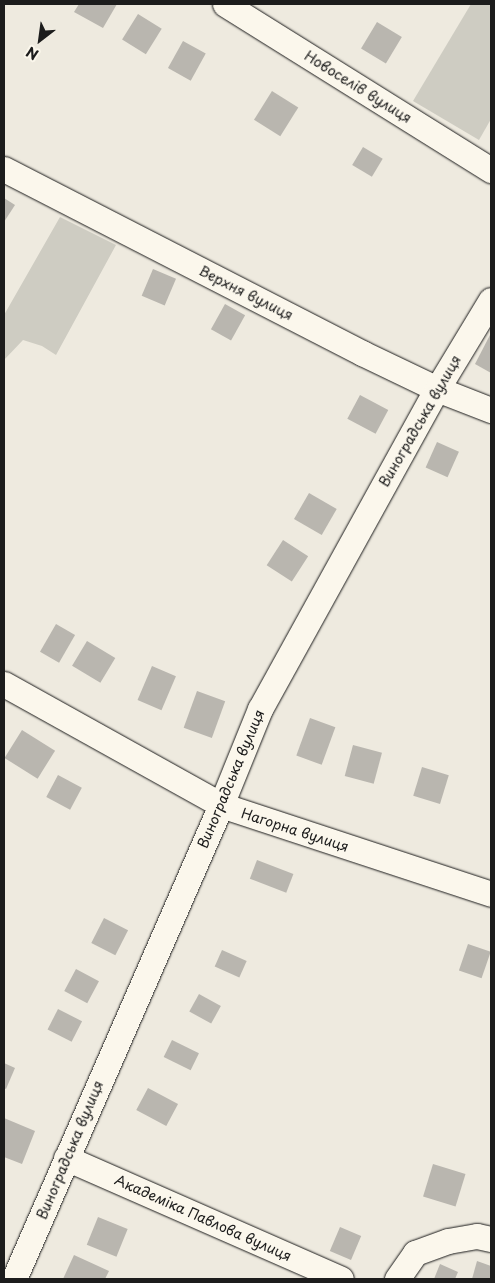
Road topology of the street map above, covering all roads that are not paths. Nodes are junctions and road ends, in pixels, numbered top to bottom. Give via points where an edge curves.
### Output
1 (225, 4) edge
2 (4, 169) edge
3 (491, 170) edge
4 (491, 300) edge
5 (437, 389) junction
6 (491, 410) edge
7 (4, 684) edge
8 (221, 805) junction
9 (491, 894) edge
10 (66, 1158) junction
11 (491, 1239) edge
12 (14, 1279) edge
13 (340, 1279) edge
14 (397, 1279) edge

1 - 3 street, Новоселів вулиця
2 - 5 street, Верхня вулиця
4 - 5 street, Виноградська вулиця
5 - 6 street, Верхня вулиця
5 - 8 street, Виноградська вулиця via 260,709
7 - 8 street, Нагорна вулиця
8 - 9 street, Нагорна вулиця
8 - 10 street, Виноградська вулиця
10 - 12 street, Виноградська вулиця
10 - 13 street, Академіка Павлова вулиця
11 - 14 street via 478,1236 448,1241 415,1253

